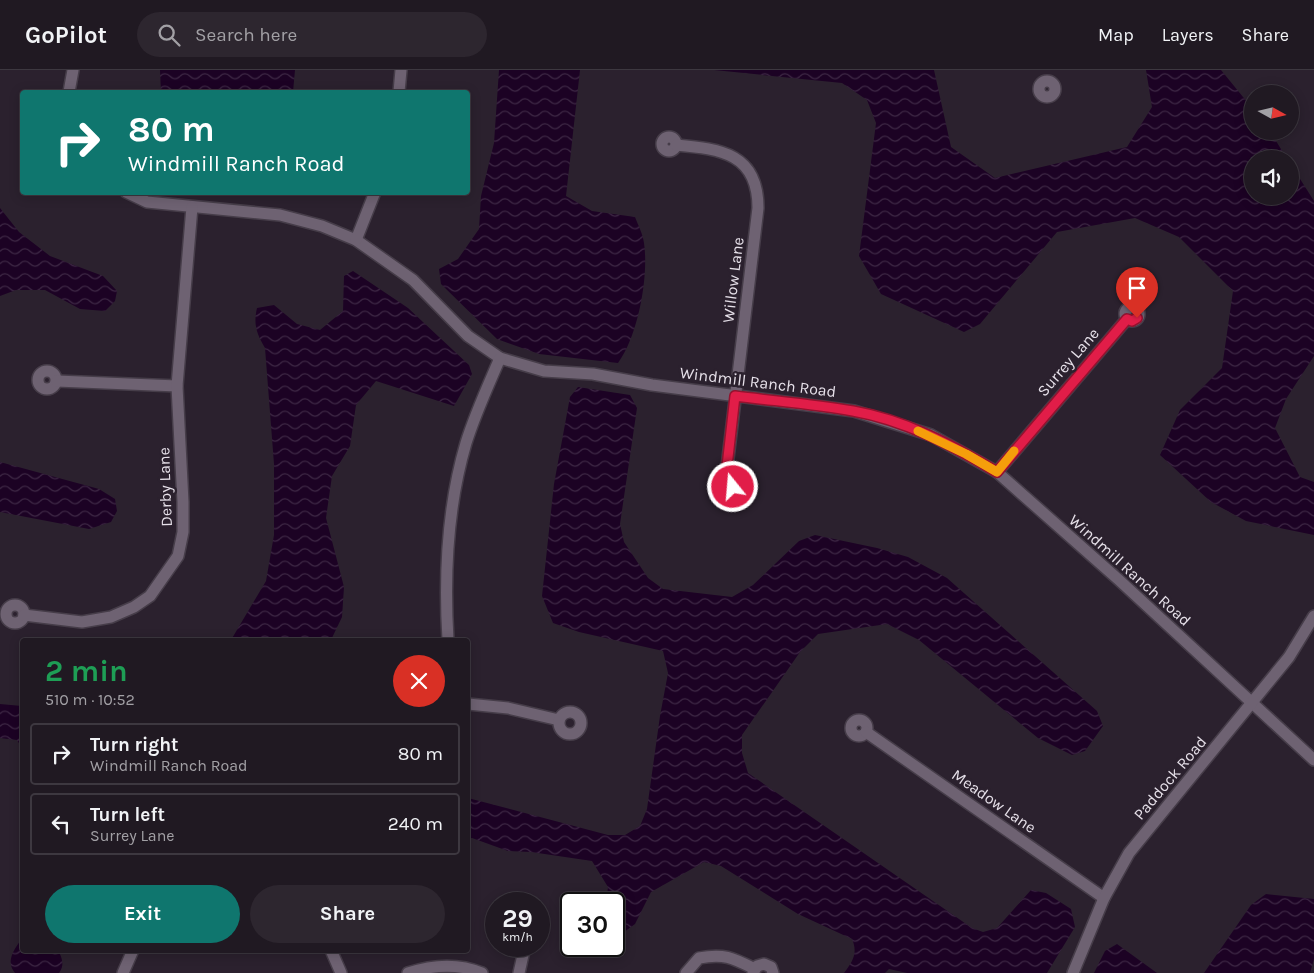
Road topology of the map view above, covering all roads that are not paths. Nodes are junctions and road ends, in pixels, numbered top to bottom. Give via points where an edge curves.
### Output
1 (73, 70) edge
2 (401, 70) edge
3 (69, 90) edge
4 (399, 90) edge
5 (676, 145) dead end
6 (132, 195) edge
7 (374, 195) edge
8 (192, 207) junction
9 (356, 240) junction
10 (1127, 319) dead end
11 (500, 358) junction
12 (57, 381) dead end
13 (177, 386) junction
14 (735, 396) junction
15 (997, 472) junction
16 (726, 475) dead end
17 (24, 615) dead end
18 (1314, 616) edge
19 (448, 638) edge
20 (470, 704) edge
21 (1252, 704) junction
22 (559, 720) dead end
23 (866, 732) dead end
24 (1314, 760) edge
25 (1104, 898) junction
26 (132, 953) edge
27 (332, 953) edge
28 (523, 957) edge
29 (754, 971) edge
30 (123, 973) edge
31 (341, 973) edge
32 (408, 973) edge
33 (482, 973) edge
34 (519, 973) edge
35 (686, 973) edge
36 (773, 973) edge
37 (1073, 973) edge

1 - 3 street
2 - 4 street
5 - 14 street, Willow Lane via 712,148 728,153 750,172 758,190
6 - 8 street, Windmill Ranch Road via 147,202
7 - 9 street
8 - 9 street, Windmill Ranch Road via 280,215 322,226
8 - 13 street, Derby Lane
9 - 11 street, Windmill Ranch Road via 413,280 468,336
10 - 15 street, Surrey Lane
11 - 14 street, Windmill Ranch Road via 544,371 594,374
11 - 19 street via 466,442 457,478 445,589
12 - 13 street
13 - 17 street, Derby Lane via 183,532 178,556 166,576 150,596 111,617 82,622
14 - 15 street, Windmill Ranch Road via 854,411 896,423 931,436
14 - 16 street, Willow Lane
15 - 21 street, Windmill Ranch Road
18 - 21 street, Paddock Road via 1289,657
20 - 22 street via 508,708
21 - 24 street, Windmill Ranch Road
21 - 25 street, Paddock Road via 1129,853
23 - 25 street, Meadow Lane
25 - 37 street, Paddock Road
26 - 30 street
27 - 31 street
28 - 34 street
29 - 35 street via 731,957 716,955 699,958
29 - 36 street via 764,964 771,967
32 - 33 street via 426,967 452,966

